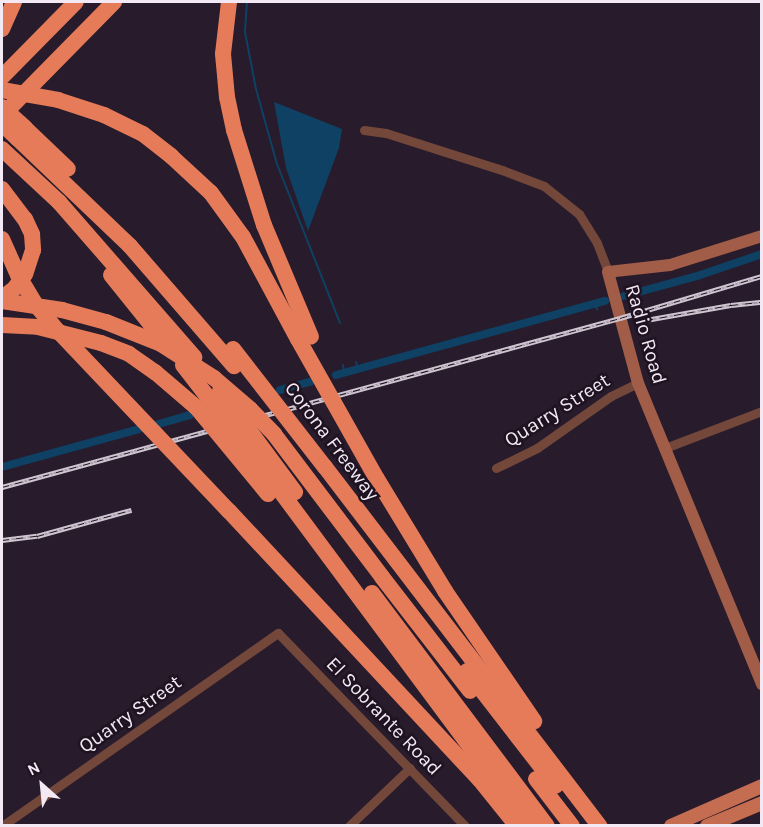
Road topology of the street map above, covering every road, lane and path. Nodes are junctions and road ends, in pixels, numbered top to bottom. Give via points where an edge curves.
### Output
1 (14, 2) edge
2 (76, 2) edge
3 (99, 2) edge
4 (114, 2) edge
5 (229, 2) edge
6 (2, 29) edge
7 (54, 62) junction
8 (2, 77) edge
9 (2, 90) edge
10 (2, 100) edge
11 (2, 107) edge
12 (2, 116) edge
13 (2, 125) edge
14 (364, 130) dead end
15 (21, 133) junction
16 (2, 149) edge
17 (8, 164) edge
18 (2, 189) edge
19 (762, 236) edge
20 (2, 239) edge
21 (608, 272) junction
22 (2, 300) edge
23 (2, 311) edge
24 (2, 325) edge
25 (304, 338) junction
26 (188, 361) junction
27 (638, 383) junction
28 (762, 411) edge
29 (665, 448) junction
30 (496, 468) dead end
31 (320, 469) junction
32 (273, 491) junction
33 (379, 580) junction
34 (278, 633) joint
35 (762, 684) edge
36 (549, 758) junction
37 (410, 768) junction
38 (762, 786) edge
39 (762, 803) edge
40 (2, 825) edge
41 (348, 825) edge
42 (465, 825) edge
43 (517, 825) edge
44 (530, 825) edge
45 (548, 825) edge
46 (561, 825) edge
47 (572, 825) edge
48 (594, 825) edge
49 (671, 825) edge
50 (707, 825) edge

1 - 6 highway
2 - 8 highway
3 - 10 highway
4 - 7 highway
5 - 25 highway via 223,54 234,130
7 - 12 highway
7 - 13 highway
9 - 25 highway, bridge via 58,100 104,115 143,134 171,156 210,193 243,237
11 - 15 highway, Corona Freeway, bridge
13 - 15 highway, bridge
14 - 21 street, Radio Road via 426,146 544,186 579,213
15 - 31 highway via 129,246
15 - 31 highway, Corona Freeway, bridge via 132,234 233,349
16 - 17 highway
17 - 26 highway
18 - 22 highway via 25,219 33,242 25,274
19 - 21 street via 670,265
20 - 43 highway, bridge via 18,275 51,322 465,763
21 - 27 street, Radio Road
22 - 33 highway, bridge via 62,309 106,322 161,344 214,378 274,434
23 - 33 highway, bridge via 60,319 111,333 200,379 241,413 283,459
24 - 32 highway, bridge via 39,327 129,354 204,416
25 - 36 highway, bridge via 377,479 445,591 540,731
26 - 32 highway, bridge
26 - 45 highway, bridge via 295,492
27 - 29 street, Radio Road
27 - 30 street, Quarry Street via 610,396 537,448
28 - 29 street
29 - 35 street, Radio Road
31 - 36 highway, Corona Freeway
31 - 48 highway
32 - 44 highway via 327,553
33 - 46 highway
33 - 47 highway
34 - 37 street, El Sobrante Road
34 - 40 street, Quarry Street
36 - 48 highway, Corona Freeway
37 - 41 street
37 - 42 street, El Sobrante Road
38 - 49 main road
39 - 50 main road

